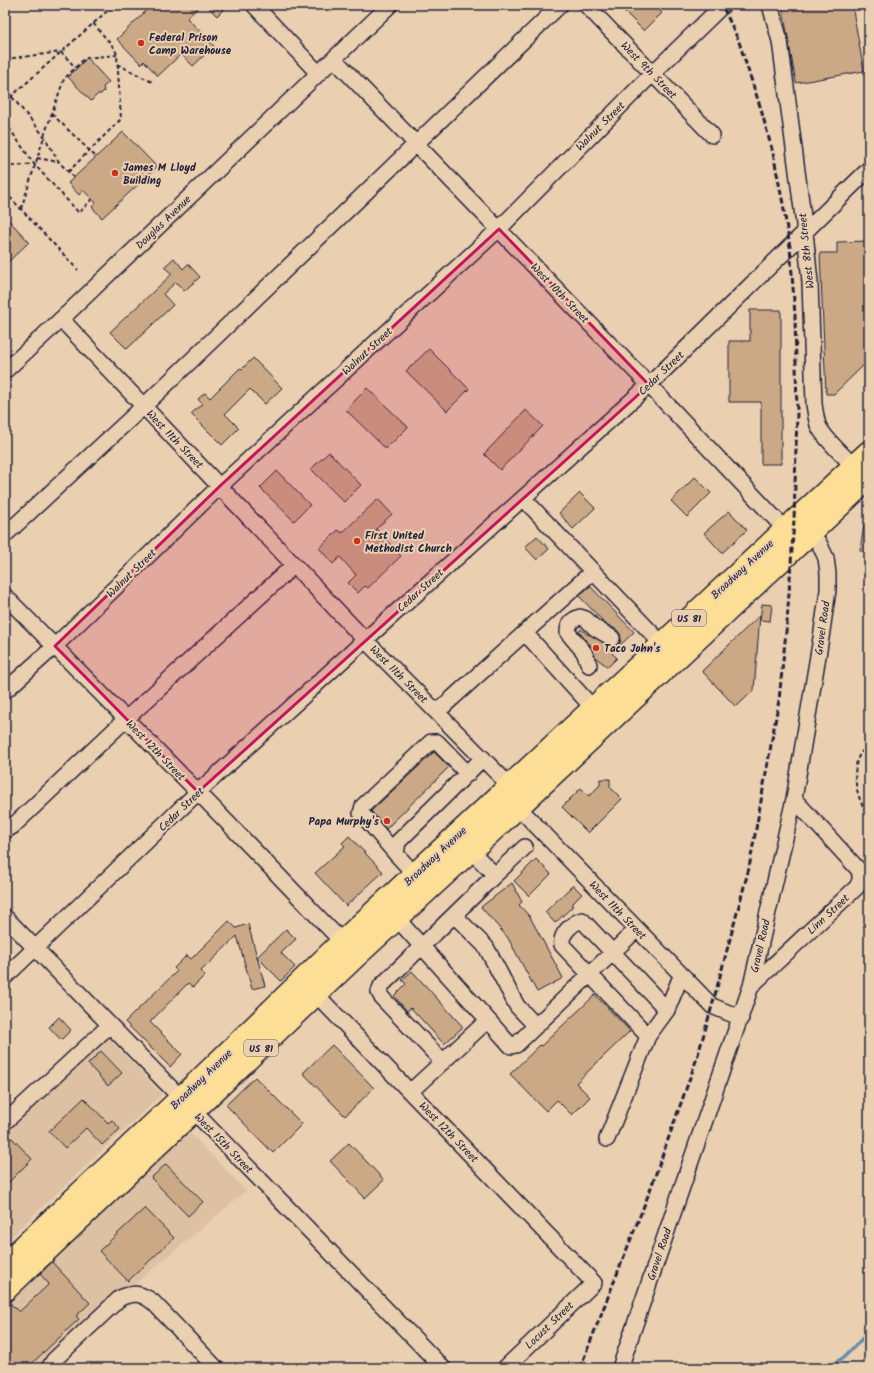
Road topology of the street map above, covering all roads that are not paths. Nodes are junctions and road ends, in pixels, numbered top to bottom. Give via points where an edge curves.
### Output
1 (254, 5) edge
2 (390, 5) edge
3 (560, 5) edge
4 (586, 5) edge
5 (723, 5) edge
6 (770, 5) edge
7 (334, 59) junction
8 (318, 73) junction
9 (653, 73) junction
10 (712, 135) dead end
11 (416, 143) junction
12 (869, 169) edge
13 (499, 229) junction
14 (805, 232) junction
15 (61, 319) junction
16 (5, 371) edge
17 (649, 385) junction
18 (144, 406) junction
19 (865, 469) edge
20 (220, 486) junction
21 (522, 498) junction
22 (798, 526) junction
23 (5, 535) edge
24 (294, 565) junction
25 (592, 572) junction
26 (5, 596) edge
27 (525, 633) junction
28 (612, 638) dead end
29 (365, 640) junction
30 (662, 644) junction
31 (55, 646) junction
32 (589, 665) dead end
33 (5, 691) edge
34 (594, 708) junction
35 (437, 712) junction
36 (126, 719) junction
37 (483, 758) junction
38 (468, 774) junction
39 (510, 786) junction
40 (198, 792) junction
41 (794, 799) junction
42 (518, 807) junction
43 (5, 831) edge
44 (464, 843) junction
45 (525, 847) dead end
46 (396, 854) junction
47 (495, 875) junction
48 (422, 881) junction
49 (390, 911) junction
50 (454, 915) junction
51 (5, 917) edge
52 (637, 929) junction
53 (422, 947) junction
54 (36, 949) junction
55 (349, 949) junction
56 (613, 952) junction
57 (590, 975) junction
58 (5, 977) edge
59 (684, 977) junction
60 (751, 986) junction
61 (310, 988) junction
62 (667, 1010) junction
63 (741, 1018) junction
64 (488, 1020) junction
65 (110, 1025) junction
66 (536, 1026) junction
67 (648, 1036) junction
68 (443, 1062) junction
69 (410, 1092) junction
70 (187, 1105) junction
71 (5, 1122) edge
72 (607, 1139) dead end
73 (5, 1264) edge
74 (594, 1283) joint
75 (5, 1290) edge
76 (49, 1368) edge
77 (216, 1368) edge
78 (443, 1368) edge
79 (505, 1368) edge
80 (620, 1368) edge

1 - 8 street
2 - 7 street, Douglas Avenue
3 - 11 street
4 - 9 street, West 9th Street
5 - 9 street, Walnut Street
6 - 14 street, West 8th Street via 780,41
7 - 8 street, Douglas Avenue
7 - 11 street, West 10th Street
8 - 15 street, Douglas Avenue
9 - 10 street, West 9th Street
9 - 13 street, Walnut Street
11 - 13 street, West 10th Street
11 - 18 street
12 - 14 street, Cedar Street
13 - 17 street, West 10th Street
13 - 20 street, Walnut Street
14 - 17 street, Cedar Street
14 - 19 street, West 8th Street via 810,282 816,418 824,434
15 - 16 street, Douglas Avenue
15 - 18 street, West 11th Street
17 - 21 street, Cedar Street
17 - 22 street, West 10th Street
18 - 20 street, West 11th Street
18 - 23 street
19 - 22 highway, Broadway Avenue / US 81
20 - 24 street, West 11th Street
20 - 31 street, Walnut Street
21 - 25 street
21 - 29 street, Cedar Street
22 - 30 highway, Broadway Avenue / US 81
22 - 41 street, Gravel Road via 819,543 826,558 828,590
22 - 42 highway, Broadway Avenue / US 81
24 - 29 street, West 11th Street
24 - 36 street
25 - 27 street
25 - 30 street
26 - 31 street, West 12th Street
27 - 34 street
27 - 35 street
28 - 32 street via 586,619 580,617 570,622 568,633 584,652
29 - 35 street, West 11th Street
29 - 40 street, Cedar Street
30 - 34 highway, Broadway Avenue / US 81
31 - 33 street, Walnut Street
31 - 36 street, West 12th Street
34 - 39 highway, Broadway Avenue / US 81
35 - 37 street, West 11th Street
36 - 40 street, West 12th Street
36 - 43 street
37 - 38 street
37 - 39 street, West 11th Street
38 - 46 street via 398,842
38 - 46 street via 437,742 431,742 363,806 361,813
39 - 42 street, West 11th Street
39 - 44 highway, Broadway Avenue / US 81
40 - 54 street, Cedar Street
40 - 55 street, West 12th Street
41 - 60 street, Gravel Road
41 - 60 street, Linn Street via 858,868 861,874 860,881
42 - 44 highway, Broadway Avenue / US 81
42 - 52 street, West 11th Street
44 - 47 street
44 - 48 highway, Broadway Avenue / US 81
45 - 47 street
46 - 48 street
47 - 50 street
48 - 49 highway, Broadway Avenue / US 81
49 - 53 street
49 - 55 highway, Broadway Avenue / US 81
50 - 53 street
50 - 66 street via 486,947 517,1006
51 - 54 street, West 15th Street
52 - 56 street
52 - 59 street, West 11th Street
53 - 64 street
53 - 68 street via 381,986 380,992 382,998
54 - 58 street, Cedar Street
54 - 65 street, West 15th Street
55 - 61 highway, Broadway Avenue / US 81
56 - 57 street
56 - 57 street via 582,920 562,935 562,945
56 - 62 street
57 - 66 street
57 - 67 street
59 - 62 street via 679,981
59 - 63 street, West 11th Street via 712,1006
60 - 63 street, Gravel Road
61 - 69 street, West 12th Street
61 - 70 highway, Broadway Avenue / US 81
62 - 67 street
63 - 80 street, Gravel Road
64 - 66 street via 511,1046 516,1045
64 - 68 street
65 - 70 street, West 15th Street
65 - 71 street
67 - 72 street
68 - 69 street
69 - 74 street, West 12th Street
70 - 73 highway, Broadway Avenue / US 81
70 - 75 highway, Broadway Avenue / US 81
70 - 78 street, West 15th Street
74 - 79 street, Locust Street
76 - 77 street via 59,1355 120,1298 129,1294 146,1297 154,1302

